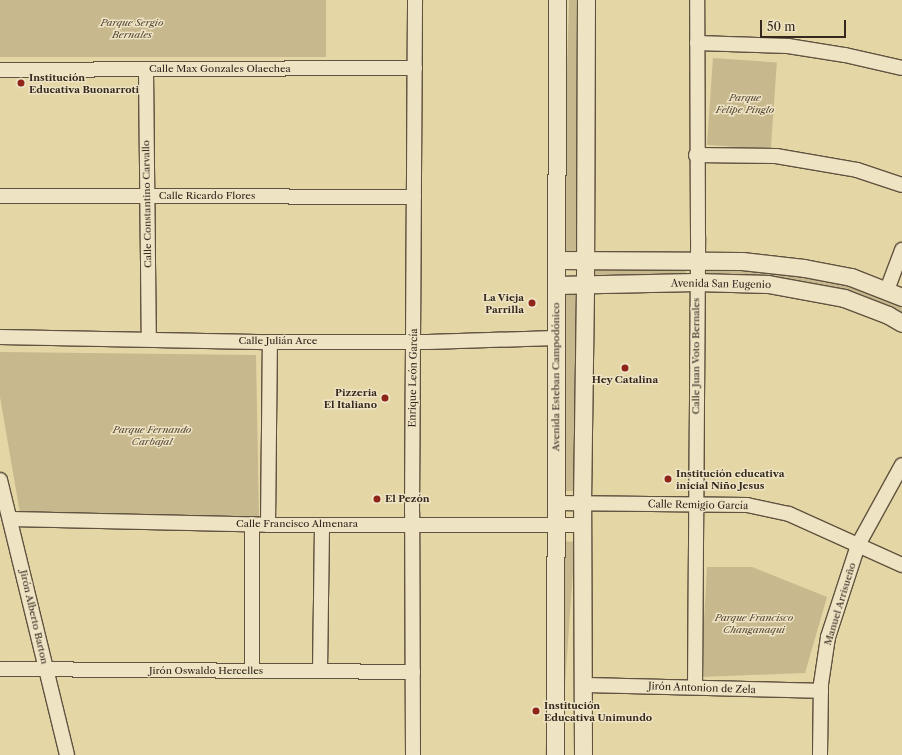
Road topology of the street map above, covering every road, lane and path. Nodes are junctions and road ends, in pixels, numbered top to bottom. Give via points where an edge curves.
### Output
1 (415, 0) edge
2 (557, 0) edge
3 (586, 0) edge
4 (697, 0) edge
5 (697, 43) junction
6 (415, 68) junction
7 (902, 68) edge
8 (0, 70) edge
9 (146, 70) junction
10 (696, 155) junction
11 (902, 185) edge
12 (0, 196) edge
13 (146, 196) junction
14 (414, 197) junction
15 (902, 250) edge
16 (697, 259) junction
17 (556, 260) junction
18 (585, 260) junction
19 (696, 282) junction
20 (585, 284) junction
21 (557, 285) junction
22 (895, 294) edge
23 (902, 323) edge
24 (0, 337) edge
25 (556, 338) junction
26 (149, 339) junction
27 (270, 342) junction
28 (414, 342) junction
29 (902, 465) edge
30 (0, 480) edge
31 (555, 504) junction
32 (582, 504) junction
33 (696, 504) junction
34 (11, 519) junction
35 (252, 524) junction
36 (555, 524) junction
37 (268, 525) junction
38 (322, 525) junction
39 (412, 525) junction
40 (583, 525) junction
41 (858, 545) junction
42 (902, 565) edge
43 (0, 669) edge
44 (46, 670) junction
45 (252, 671) junction
46 (320, 671) junction
47 (413, 672) junction
48 (583, 685) junction
49 (695, 687) junction
50 (821, 691) junction
51 (67, 755) edge
52 (413, 755) edge
53 (555, 755) edge
54 (583, 755) edge
55 (820, 755) edge

1 - 6 street, Enrique León García
2 - 17 street, Avenida Esteban Campodónico
3 - 18 street
4 - 5 street, Calle Juan Voto Bernales
5 - 7 street via 788,46
5 - 10 street, Calle Juan Voto Bernales
6 - 9 street, Calle Max Gonzales Olaechea
6 - 14 street, Enrique León García
8 - 9 street, Calle Max Gonzales Olaechea
9 - 13 street, Calle Constantino Carvallo
10 - 11 street via 776,156 857,170
10 - 16 street, Calle Juan Voto Bernales
12 - 13 street, Calle Ricardo Flores
13 - 14 street, Calle Ricardo Flores
13 - 26 street, Calle Constantino Carvallo
14 - 28 street, Enrique León García
15 - 22 street
16 - 18 street, Avenida San Eugenio
16 - 19 street, Calle Juan Voto Bernales
16 - 22 street, Avenida San Eugenio via 804,268 851,277
17 - 18 street, Avenida San Eugenio
17 - 21 street, Avenida Esteban Campodónico
18 - 20 street
19 - 20 street, Avenida San Eugenio
19 - 23 street, Avenida San Eugenio via 768,284 827,294 888,315
19 - 33 street, Calle Juan Voto Bernales
20 - 21 street, Avenida San Eugenio
20 - 32 street
21 - 25 street, Avenida Esteban Campodónico
24 - 26 street, Calle Julián Arce
25 - 28 street, Calle Julián Arce
25 - 31 street, Avenida Esteban Campodónico
26 - 27 street, Calle Julián Arce
27 - 28 street, Calle Julián Arce
27 - 37 street
28 - 39 street, Enrique León García
29 - 41 street, Manuel Arrisueño
30 - 34 street, Jirón Alberto Barton
31 - 32 street, Calle Remigio García
31 - 36 street, Avenida Esteban Campodónico
32 - 33 street, Calle Remigio García
32 - 40 street
33 - 41 street, Calle Remigio García via 747,505 789,514
33 - 49 street, Calle Juan Voto Bernales
34 - 35 street, Calle Francisco Almenara
34 - 44 street, Jirón Alberto Barton
35 - 37 street, Calle Francisco Almenara
35 - 45 street
36 - 39 street, Calle Francisco Almenara
36 - 40 street, Calle Francisco Almenara
36 - 53 street, Avenida Esteban Campodónico
37 - 38 street, Calle Francisco Almenara
38 - 39 street, Calle Francisco Almenara
38 - 46 street
39 - 47 street, Enrique León García
40 - 48 street
41 - 42 street, Calle Remigio García
41 - 50 street, Manuel Arrisueño via 828,637
43 - 44 street, Jirón Oswaldo Hercelles
44 - 45 street, Jirón Oswaldo Hercelles
44 - 51 street, Jirón Alberto Barton
45 - 46 street, Jirón Oswaldo Hercelles
46 - 47 street, Jirón Oswaldo Hercelles
47 - 52 street, Enrique León García
48 - 49 street, Jirón Antonion de Zela
48 - 54 street
49 - 50 street, Jirón Antonion de Zela
50 - 55 street, Manuel Arrisueño

